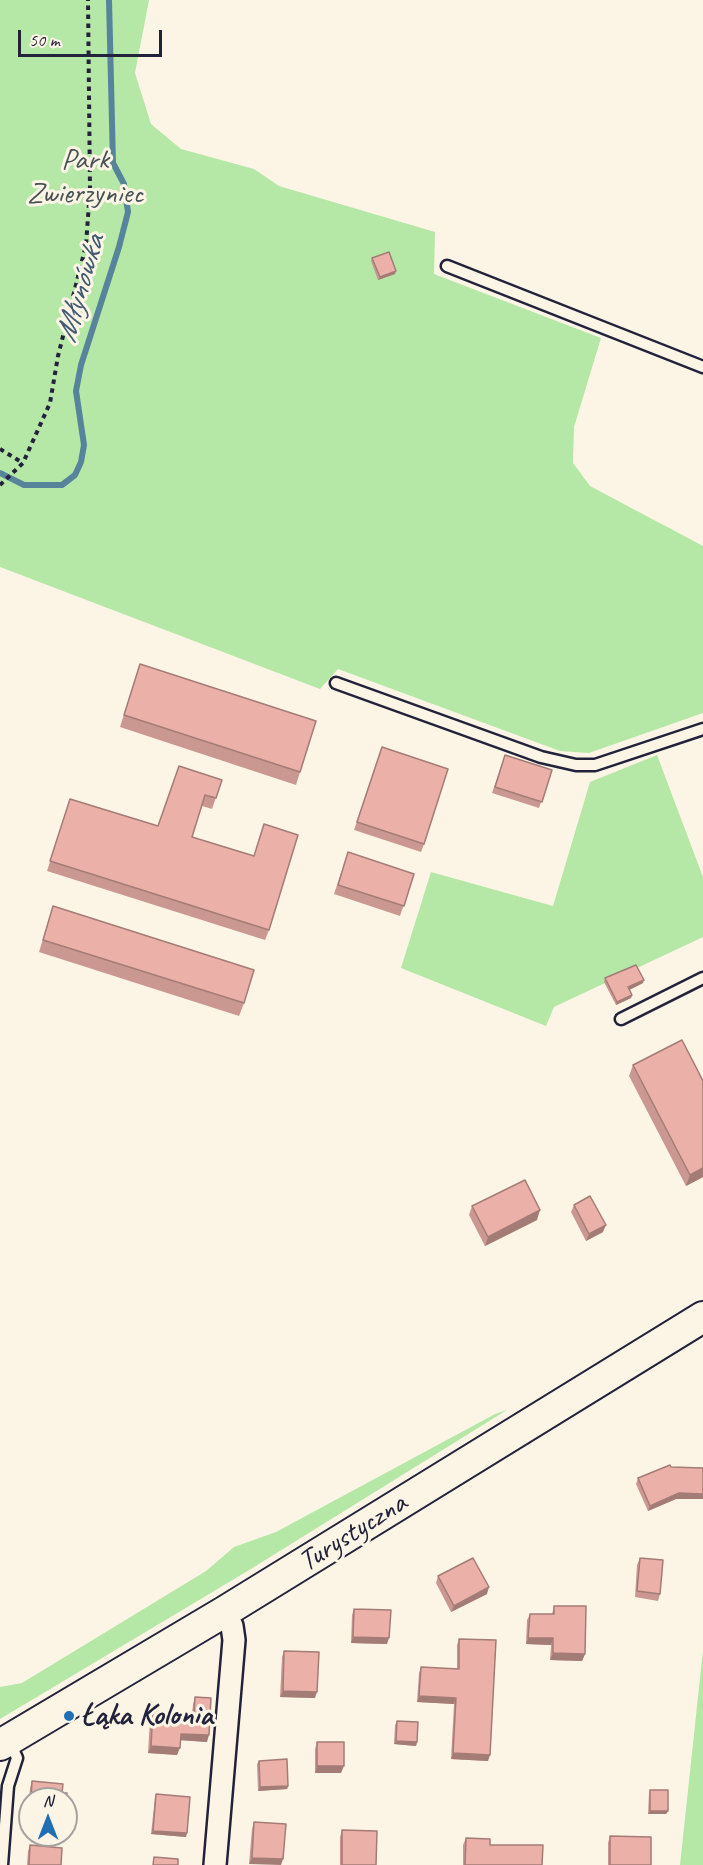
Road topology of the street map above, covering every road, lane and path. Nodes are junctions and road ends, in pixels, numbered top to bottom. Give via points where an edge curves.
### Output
1 (88, 0) edge
2 (447, 266) dead end
3 (703, 367) edge
4 (0, 448) edge
5 (23, 464) junction
6 (0, 485) edge
7 (336, 683) dead end
8 (703, 729) edge
9 (703, 978) edge
10 (621, 1018) dead end
11 (703, 1317) edge
12 (224, 1612) junction
13 (4, 1742) edge
14 (2, 1865) edge
15 (215, 1865) edge

1 - 5 path via 90,189 86,245 50,403
2 - 3 lane
4 - 5 path
5 - 6 path
7 - 8 lane via 541,758 576,765 595,765
9 - 10 lane
11 - 12 main road, Turystyczna
12 - 13 main road, Turystyczna
12 - 15 street via 234,1640
13 - 14 lane via 16,1758 8,1786

